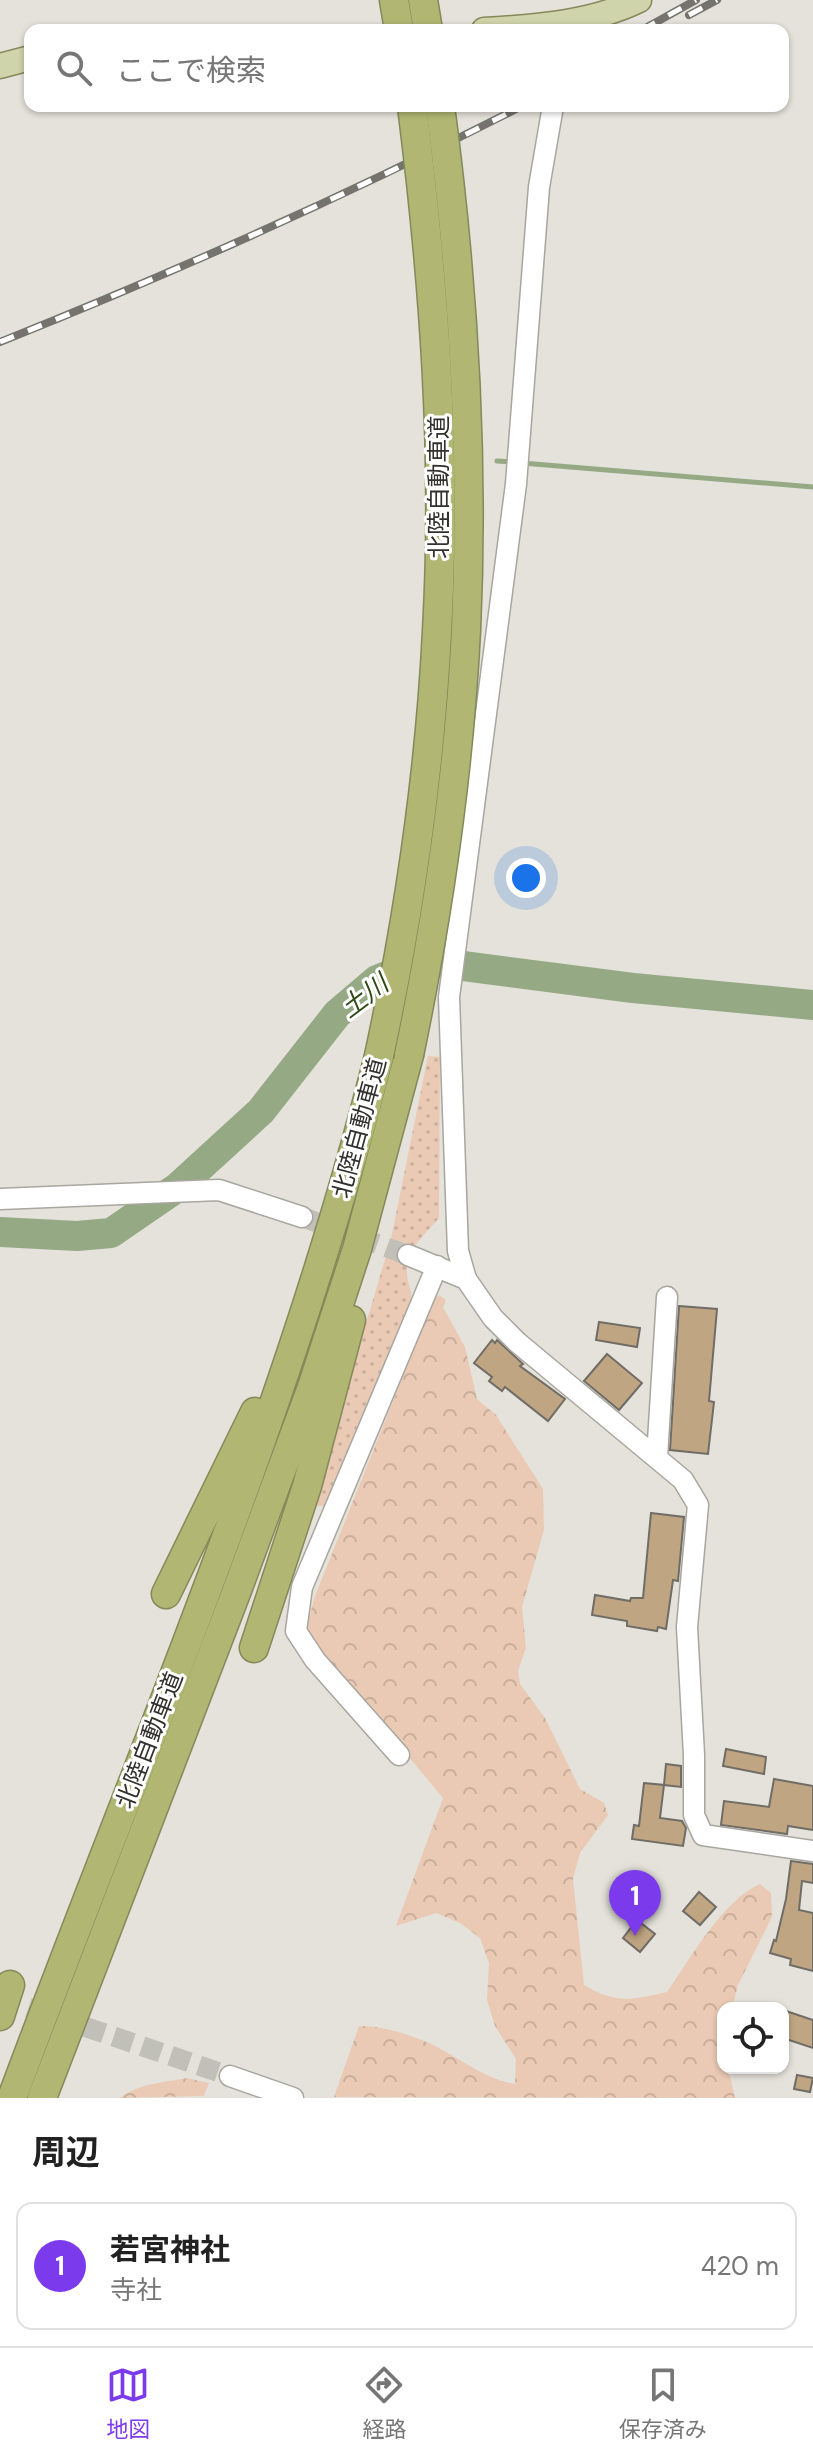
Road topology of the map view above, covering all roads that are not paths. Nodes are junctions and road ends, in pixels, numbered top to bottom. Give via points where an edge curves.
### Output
1 (394, 0) edge
2 (423, 0) edge
3 (639, 0) edge
4 (398, 24) edge
5 (427, 24) edge
6 (564, 24) edge
7 (24, 60) edge
8 (0, 66) edge
9 (413, 112) edge
10 (441, 112) edge
11 (552, 112) edge
12 (362, 1125) junction
13 (390, 1127) junction
14 (0, 1199) edge
15 (302, 1217) tunnel mouth
16 (408, 1255) tunnel mouth
17 (437, 1266) junction
18 (466, 1279) junction
19 (667, 1297) dead end
20 (657, 1457) junction
21 (166, 1594) dead end
22 (254, 1648) dead end
23 (399, 1755) dead end
24 (813, 1851) edge
25 (10, 1985) dead end
26 (0, 2016) edge
27 (230, 2076) tunnel mouth
28 (12, 2098) edge
29 (42, 2098) edge
30 (293, 2098) edge

1 - 4 highway
2 - 5 highway
3 - 6 main road
7 - 8 main road
9 - 12 highway, 北陸自動車道, bridge via 436,367 438,629 412,881
10 - 13 highway, 北陸自動車道, bridge via 465,365 467,600 451,811 426,970
11 - 18 street via 539,187 516,484 449,997 458,1251
12 - 21 highway via 258,1406
12 - 28 highway, 北陸自動車道 via 278,1397
13 - 22 highway via 335,1383
13 - 29 highway, 北陸自動車道 via 357,1249 292,1441
14 - 15 street via 219,1190
16 - 17 street
17 - 18 street
17 - 23 street via 302,1587 296,1631
18 - 20 street via 517,1342
19 - 20 street
20 - 24 street via 683,1480 698,1505 687,1627 694,1815 703,1835
25 - 26 highway
27 - 30 street

